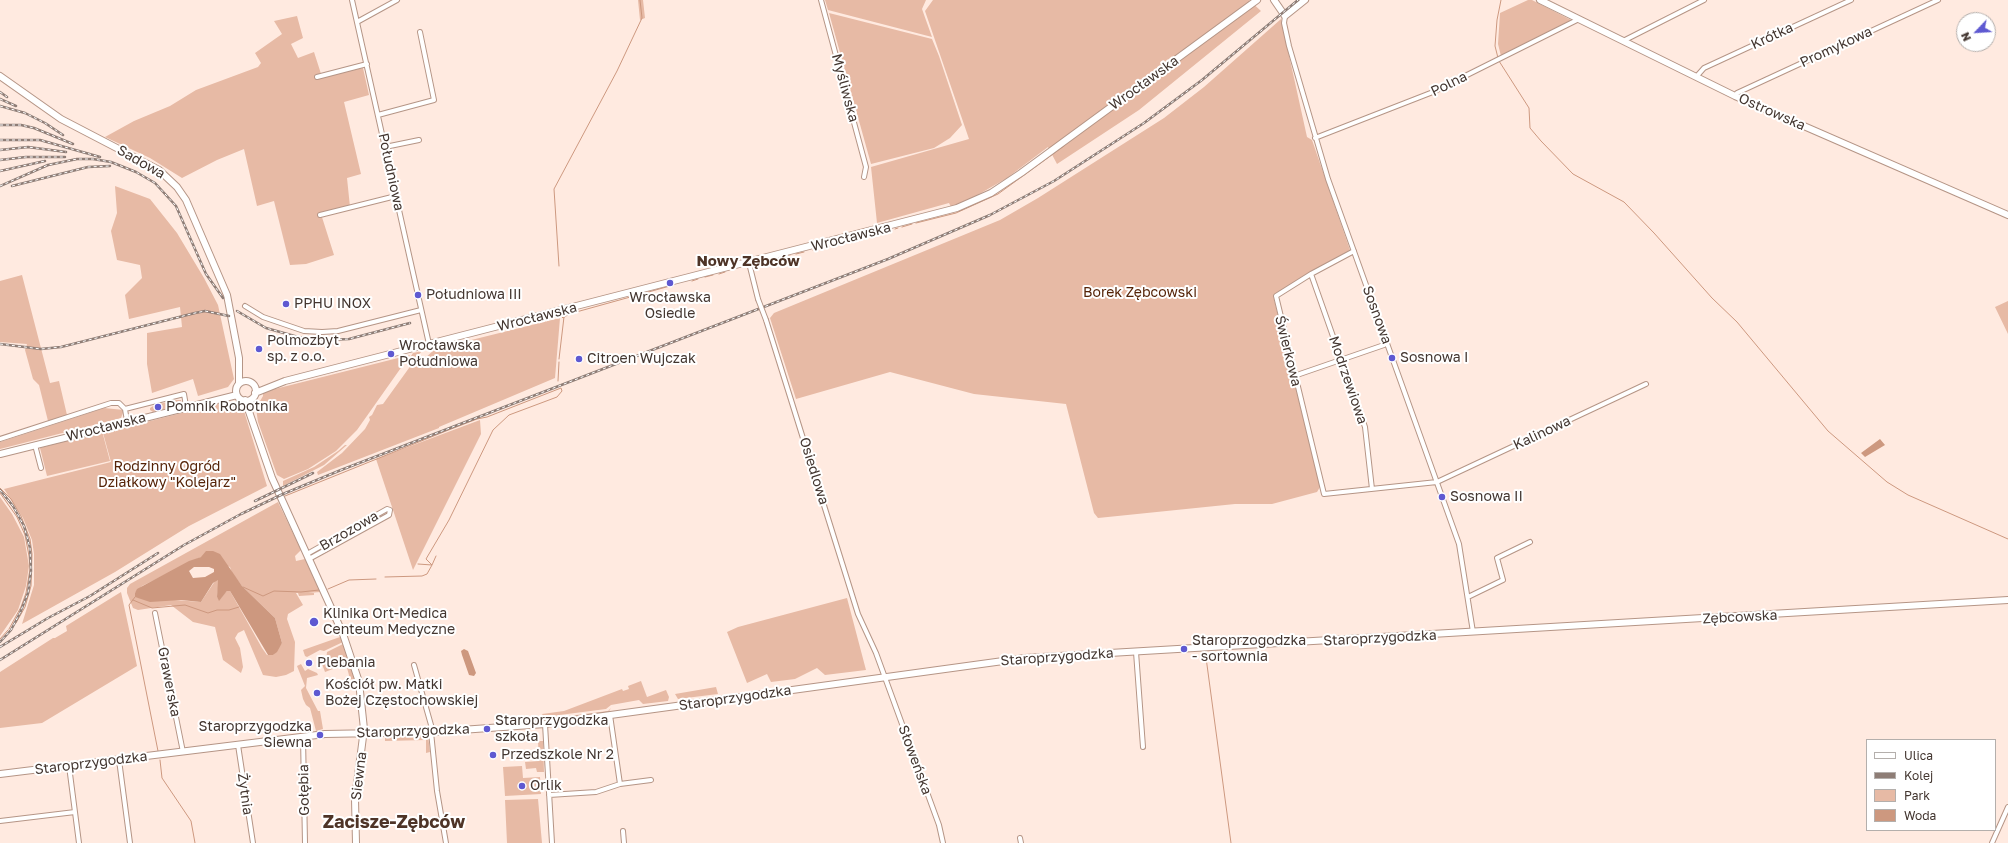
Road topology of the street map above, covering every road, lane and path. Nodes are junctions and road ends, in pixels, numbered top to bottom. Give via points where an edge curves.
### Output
1 (352, 0) edge
2 (397, 0) edge
3 (821, 0) edge
4 (1256, 0) edge
5 (1274, 0) edge
6 (1305, 0) edge
7 (1540, 0) edge
8 (1704, 0) edge
9 (1851, 0) edge
10 (1938, 0) edge
11 (1285, 16) junction
12 (1579, 19) junction
13 (357, 22) junction
14 (420, 32) dead end
15 (1623, 41) junction
16 (367, 64) junction
17 (0, 76) edge
18 (317, 77) dead end
19 (1696, 77) junction
20 (1735, 96) junction
21 (378, 116) junction
22 (1315, 138) junction
23 (419, 140) dead end
24 (385, 147) junction
25 (864, 177) dead end
26 (396, 196) junction
27 (320, 215) dead end
28 (2008, 215) edge
29 (1354, 251) junction
30 (749, 263) junction
31 (1311, 274) junction
32 (245, 306) dead end
33 (422, 313) junction
34 (429, 343) junction
35 (1384, 345) dead end
36 (1340, 360) junction
37 (241, 367) junction
38 (1294, 376) junction
39 (248, 381) junction
40 (239, 383) junction
41 (273, 384) junction
42 (1646, 384) dead end
43 (254, 385) junction
44 (236, 392) junction
45 (254, 395) junction
46 (245, 400) junction
47 (186, 406) junction
48 (125, 409) junction
49 (254, 421) junction
50 (127, 422) junction
51 (0, 439) edge
52 (35, 445) junction
53 (0, 454) edge
54 (41, 468) dead end
55 (1437, 482) junction
56 (1372, 489) junction
57 (1324, 494) joint
58 (1530, 542) dead end
59 (308, 557) junction
60 (1468, 597) junction
61 (2008, 600) edge
62 (155, 613) dead end
63 (1473, 632) junction
64 (1136, 652) junction
65 (414, 665) dead end
66 (884, 678) junction
67 (610, 715) junction
68 (545, 724) junction
69 (363, 732) junction
70 (432, 732) junction
71 (303, 737) junction
72 (238, 745) junction
73 (1143, 747) dead end
74 (183, 752) junction
75 (119, 760) junction
76 (69, 766) junction
77 (0, 774) edge
78 (651, 780) dead end
79 (620, 784) junction
80 (549, 795) junction
81 (2008, 807) edge
82 (75, 812) junction
83 (0, 821) edge
84 (623, 831) dead end
85 (1020, 838) dead end
86 (79, 843) edge
87 (130, 843) edge
88 (252, 843) edge
89 (305, 843) edge
90 (356, 843) edge
91 (446, 843) edge
92 (552, 843) edge
93 (624, 843) edge
94 (943, 843) edge
95 (1021, 843) edge
96 (1992, 843) edge

1 - 13 street, Południowa
2 - 13 street
3 - 25 street, Myśliwska via 866,167
4 - 30 street, Wrocławska via 991,193 944,213
5 - 11 street, Sosnowa
6 - 11 street
7 - 12 street, Ostrowska
8 - 15 street
9 - 19 street, Krótka via 1704,68
10 - 20 street, Promykowa
11 - 22 street, Sosnowa via 1289,46
12 - 15 street, Ostrowska
12 - 22 street, Polna via 1433,92
13 - 16 street, Południowa
14 - 21 street via 434,100
15 - 19 street, Ostrowska
16 - 18 street
16 - 21 street, Południowa
17 - 37 street, Sadowa via 67,122 159,170 177,187 186,200 227,295
19 - 20 street, Ostrowska
20 - 28 street, Ostrowska
21 - 24 street, Południowa
22 - 29 street, Sosnowa
23 - 24 street
24 - 26 street, Południowa
26 - 27 street
26 - 33 street, Południowa
29 - 31 street, Świerkowa
29 - 55 street, Sosnowa
30 - 34 street, Wrocławska
30 - 66 street, Osiedlowa, bridge via 758,299 858,614
31 - 36 street, Modrzewiowa
31 - 38 street, Świerkowa via 1276,296
32 - 33 street via 264,317 304,331 322,332 338,331
33 - 34 street, Południowa
34 - 41 street, Wrocławska
35 - 36 street
36 - 38 street
36 - 56 street, Modrzewiowa via 1365,427
37 - 39 street, Sadowa
37 - 40 street, Sadowa
38 - 57 street, Świerkowa
39 - 40 street
39 - 43 street
40 - 44 street
41 - 43 street, Wrocławska
41 - 45 street, Wrocławska
42 - 55 street, Kalinowa
43 - 45 street
44 - 46 street
44 - 47 street, Wrocławska
45 - 46 street
45 - 49 street, Brzozowa
46 - 49 street, Brzozowa
47 - 48 street via 184,394
47 - 50 street, Wrocławska
48 - 50 street
48 - 51 street via 119,403 111,403
49 - 59 street, Brzozowa via 271,474
50 - 52 street, Wrocławska
52 - 53 street, Wrocławska
52 - 54 street
55 - 56 street, Kalinowa
55 - 60 street, Sosnowa via 1459,544
56 - 57 street, Kalinowa
58 - 60 street via 1497,558 1502,580
59 - 59 street, Brzozowa via 389,515 390,510 387,509
59 - 69 street, Brzozowa via 343,634 357,674 361,690
60 - 63 street, Sosnowa
61 - 63 street, Zębcowska
62 - 74 street, Grawerska
63 - 64 street, Staroprzygodzka
64 - 66 street, Staroprzygodzka via 1025,658
64 - 73 street
65 - 70 street
66 - 67 street, Staroprzygodzka
66 - 94 street, Słoweńska
67 - 68 street, Staroprzygodzka
67 - 79 street
68 - 70 street, Staroprzygodzka
68 - 80 street
69 - 70 street, Staroprzygodzka
69 - 71 street, Staroprzygodzka
69 - 90 street, Siewna via 355,799
70 - 91 street via 437,791
71 - 72 street, Staroprzygodzka
71 - 89 street, Gołębia
72 - 74 street, Staroprzygodzka
72 - 88 street, Żytnia
74 - 75 street, Staroprzygodzka
75 - 76 street, Staroprzygodzka
75 - 87 street
76 - 77 street, Staroprzygodzka
76 - 82 street
78 - 79 street
79 - 80 street via 596,792
80 - 92 street
81 - 96 street
82 - 83 street
82 - 86 street
84 - 93 street
85 - 95 street

